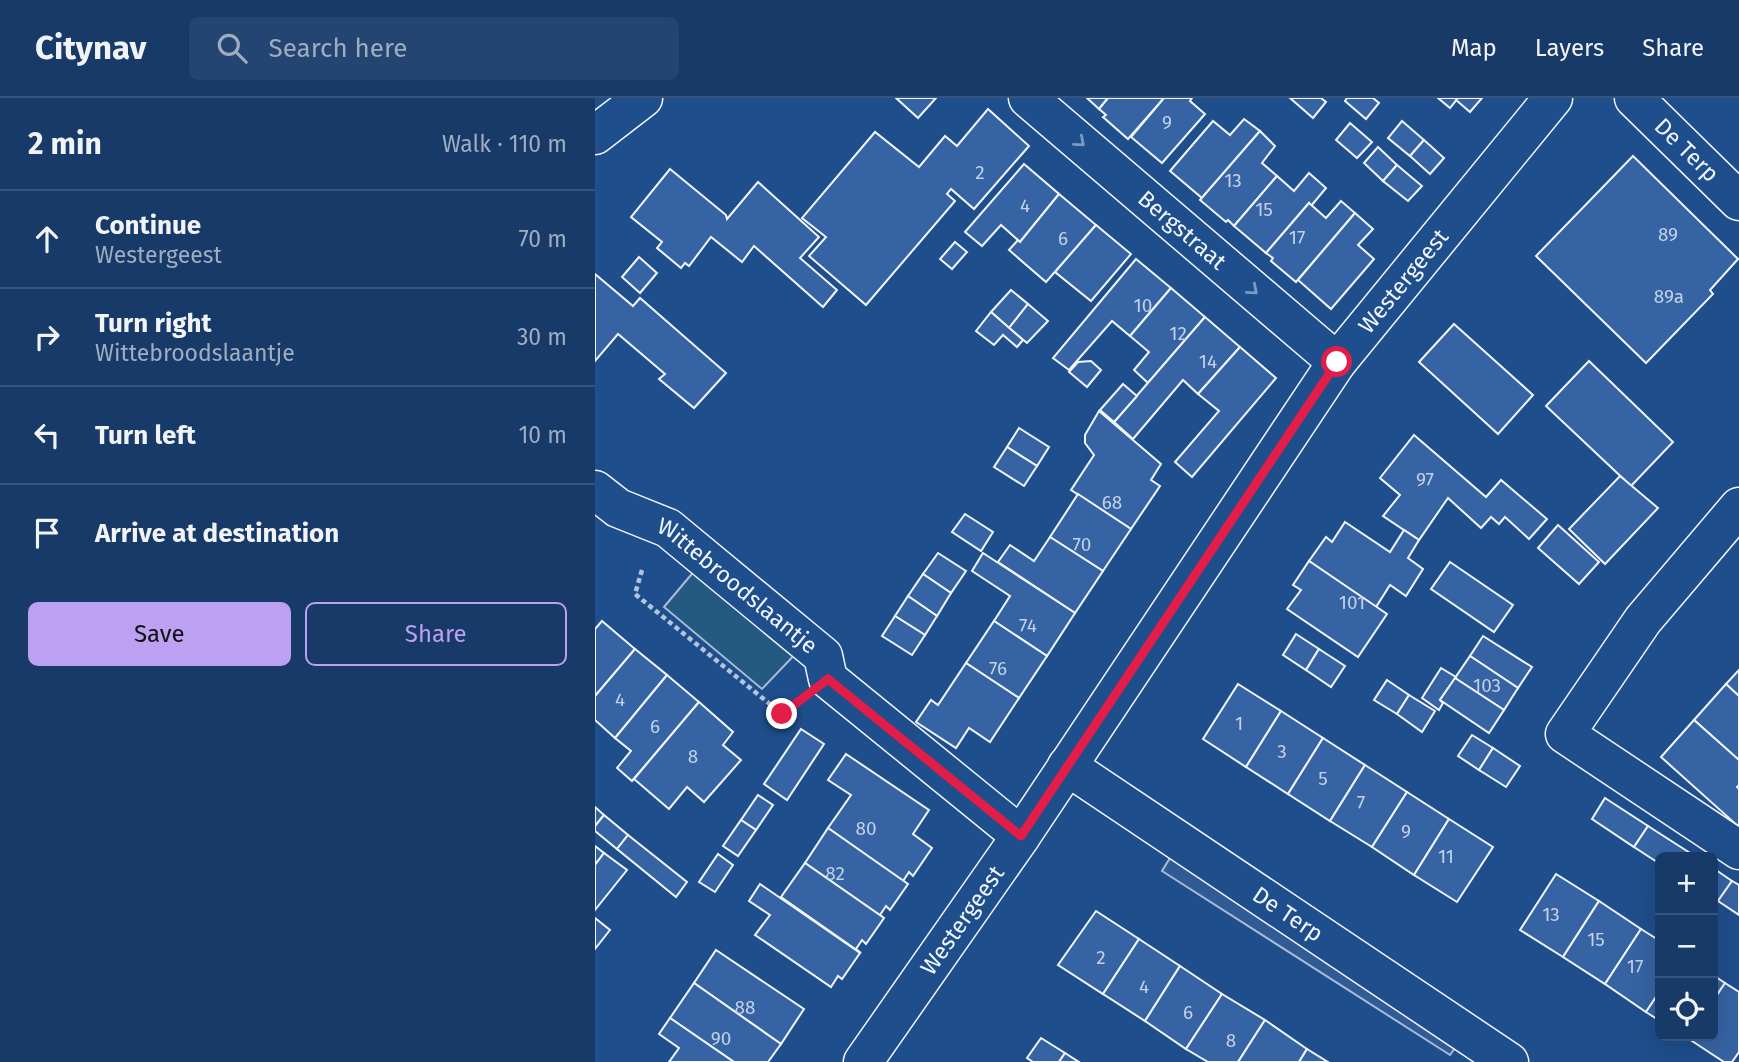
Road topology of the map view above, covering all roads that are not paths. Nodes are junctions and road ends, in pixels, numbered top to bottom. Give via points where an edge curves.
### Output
1 (643, 98) edge
2 (1028, 98) edge
3 (1553, 98) edge
4 (1634, 98) edge
5 (595, 135) edge
6 (1739, 201) edge
7 (1337, 362) junction
8 (606, 499) edge
9 (1739, 506) edge
10 (1067, 766) junction
11 (1021, 836) junction
12 (1739, 850) edge
13 (863, 1062) edge
14 (1509, 1062) edge

1 - 5 street
2 -> 7 street, Bergstraat
3 - 7 street, Westergeest
4 - 6 street, De Terp
7 - 10 street, Westergeest
8 - 11 street, Wittebroodslaantje via 668,528 823,656 828,679
9 - 12 street via 1643,620 1565,734
10 - 11 street, Westergeest
10 - 14 street, De Terp
11 - 13 street, Westergeest

